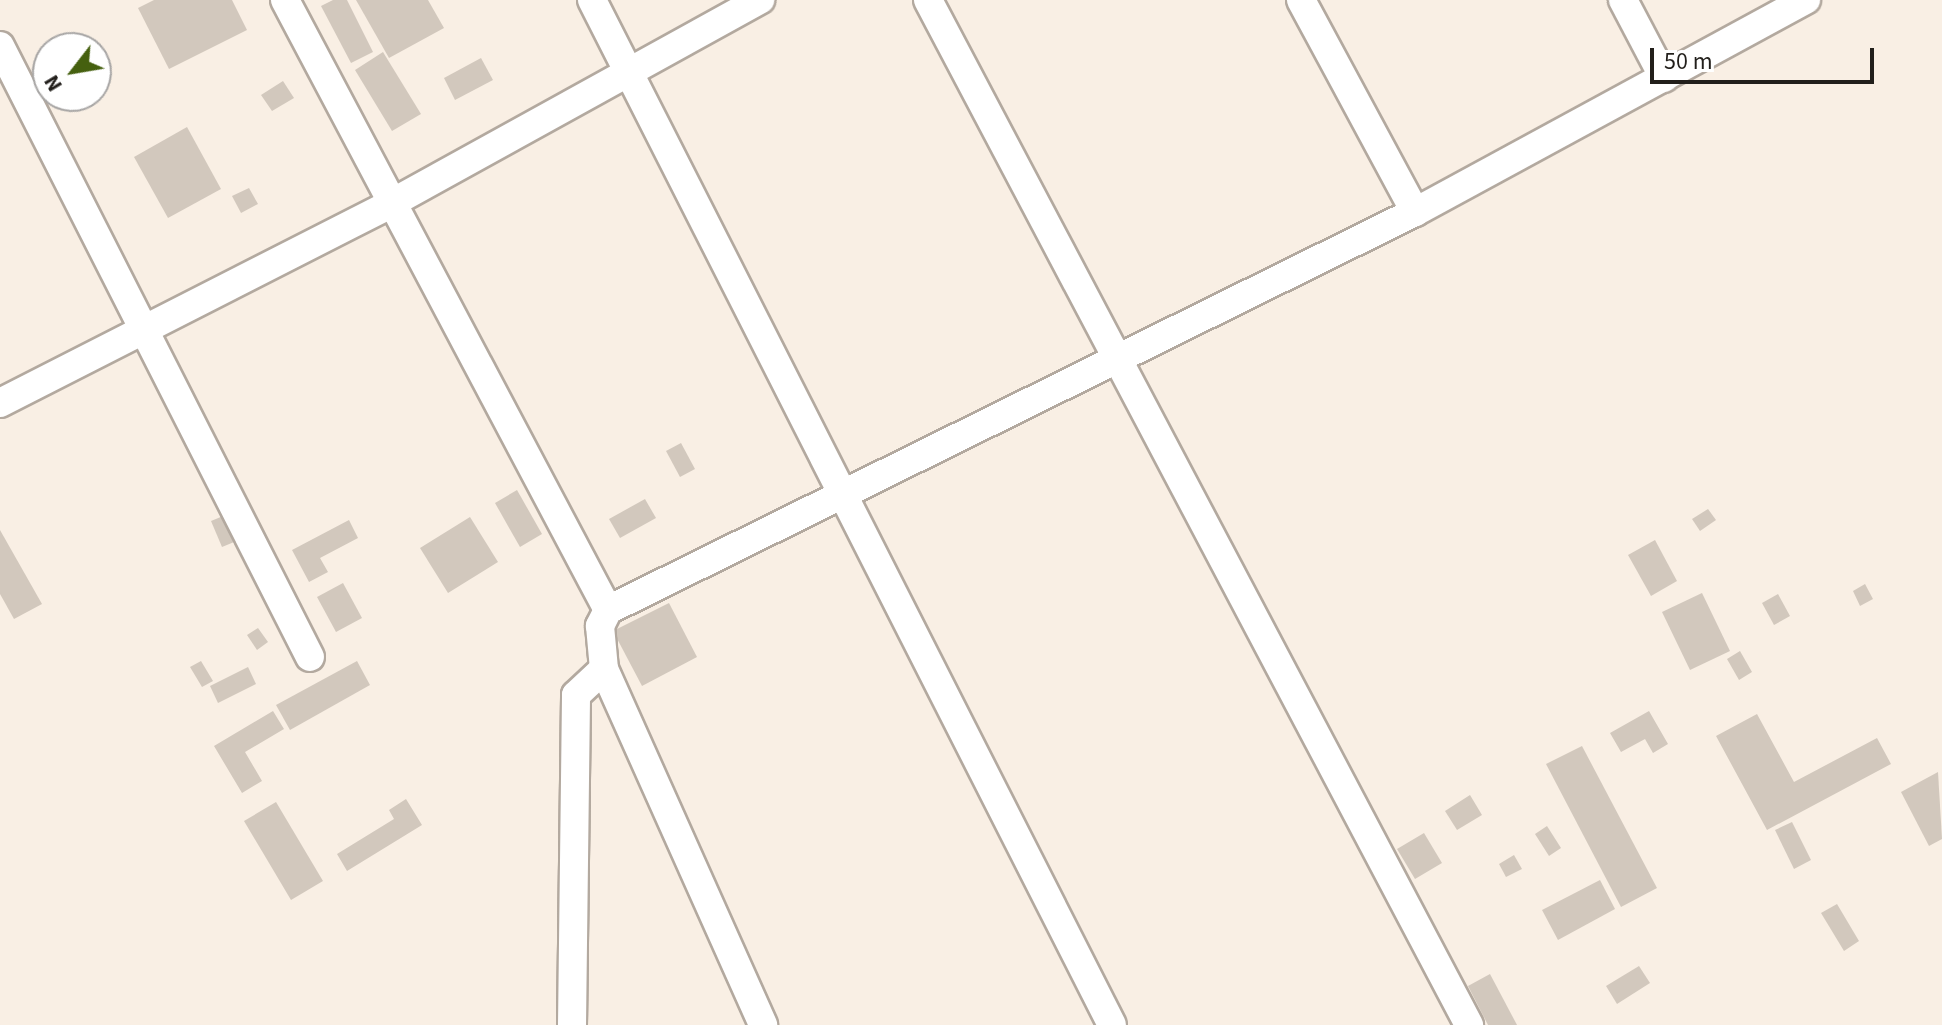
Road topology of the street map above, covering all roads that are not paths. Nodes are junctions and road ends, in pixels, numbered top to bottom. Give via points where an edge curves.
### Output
1 (285, 0) edge
2 (592, 0) edge
3 (760, 0) edge
4 (928, 0) edge
5 (1301, 0) edge
6 (1623, 0) edge
7 (1806, 0) edge
8 (0, 46) edge
9 (628, 71) junction
10 (1664, 78) junction
11 (390, 204) junction
12 (1415, 212) junction
13 (149, 331) junction
14 (1116, 363) junction
15 (0, 403) edge
16 (844, 495) junction
17 (608, 610) junction
18 (310, 657) dead end
19 (604, 669) junction
20 (572, 1025) edge
21 (763, 1025) edge
22 (1112, 1025) edge
23 (1469, 1025) edge

1 - 11 street
2 - 9 street
3 - 9 street
4 - 14 street
5 - 12 street
6 - 10 street
7 - 10 street
8 - 13 street
9 - 11 street
9 - 16 street
10 - 12 street
11 - 13 street
11 - 17 street
12 - 14 street
13 - 15 street
13 - 18 street
14 - 16 street
14 - 23 street
16 - 17 street
16 - 22 street
17 - 19 street via 600,626
19 - 20 street via 576,695
19 - 21 street

